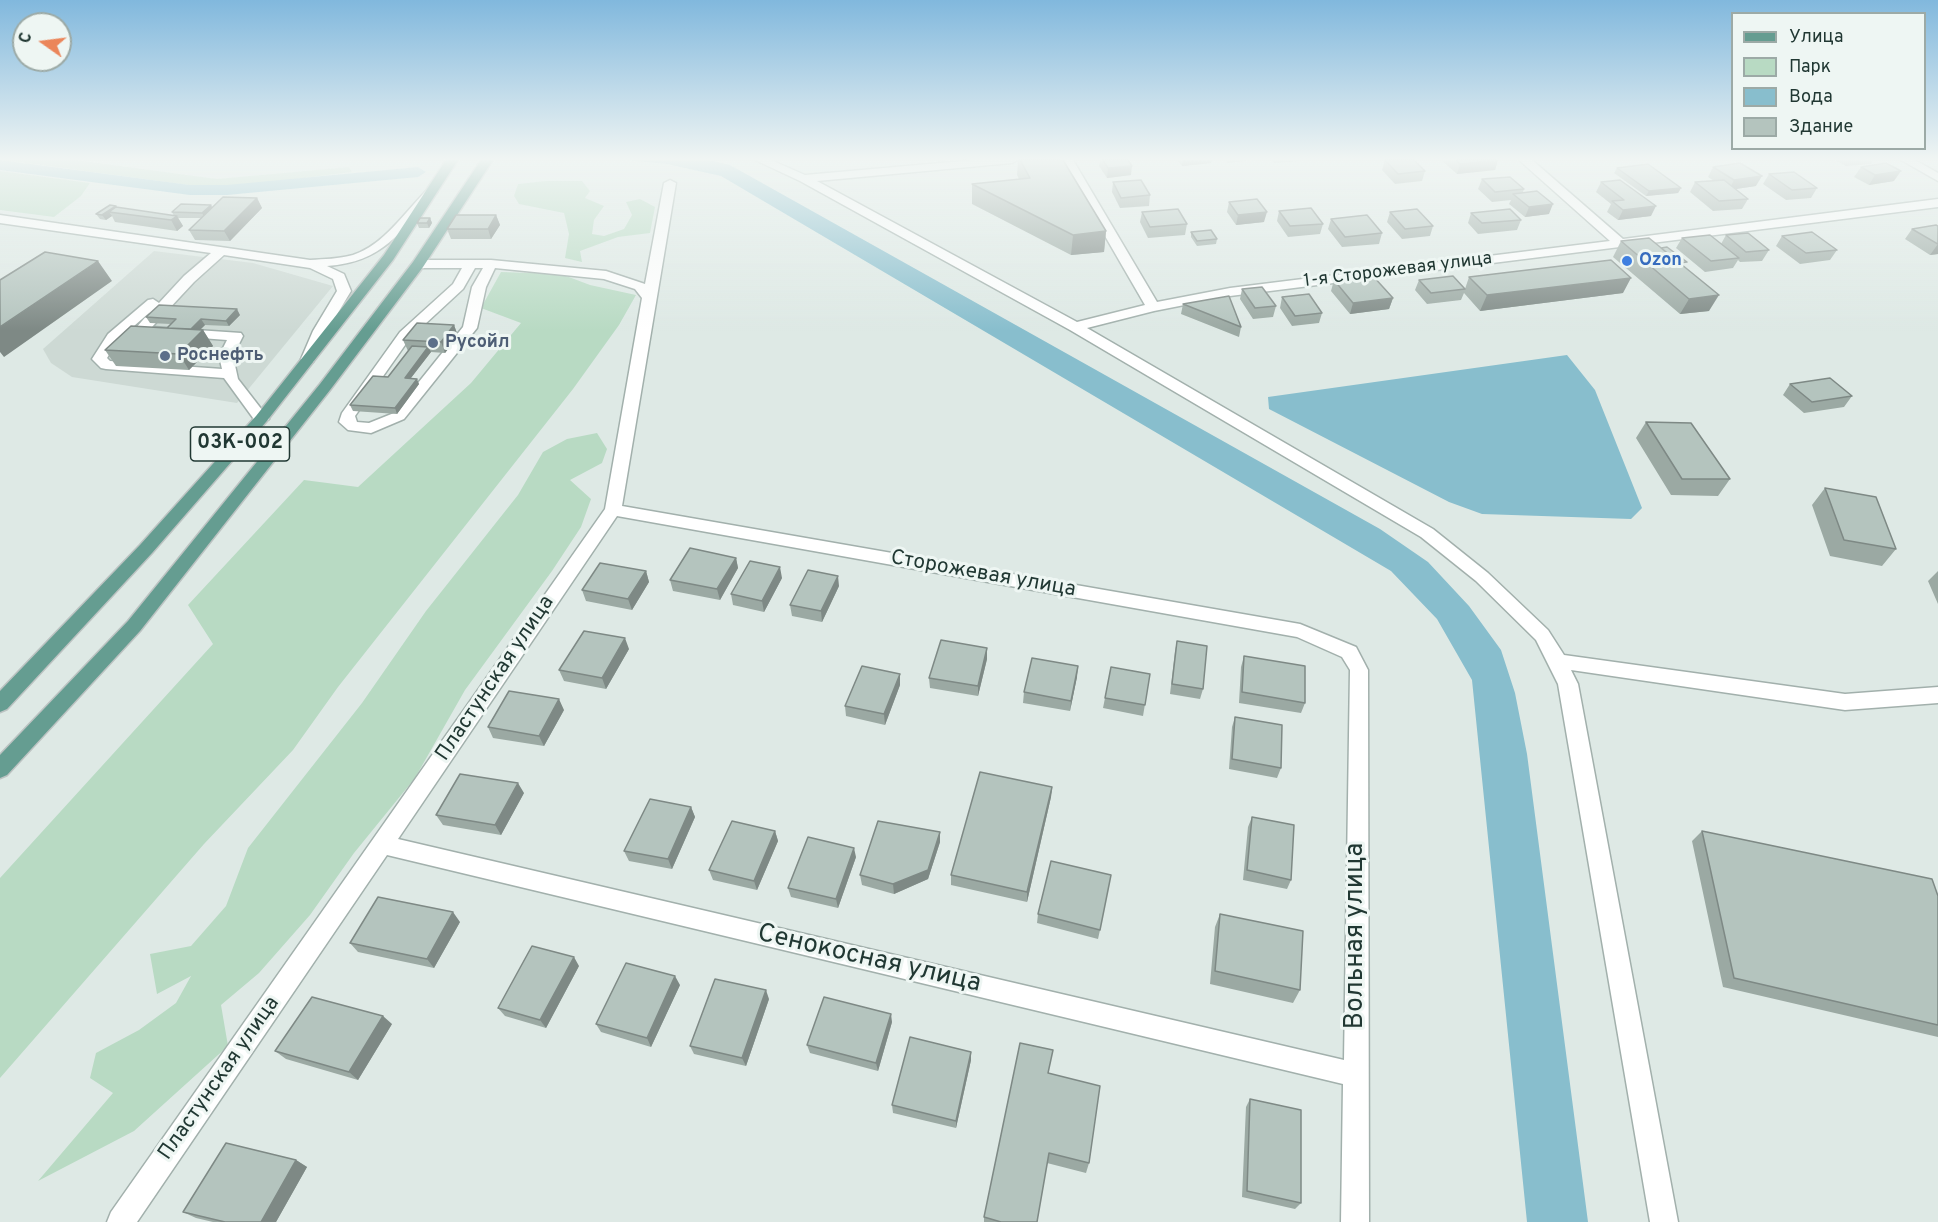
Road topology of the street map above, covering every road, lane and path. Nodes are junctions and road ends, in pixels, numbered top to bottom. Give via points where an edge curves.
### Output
1 (408, 217) edge
2 (415, 217) edge
3 (449, 217) edge
4 (664, 217) edge
5 (874, 217) edge
6 (1100, 217) edge
7 (1590, 217) edge
8 (1826, 217) edge
9 (0, 219) edge
10 (1620, 243) junction
11 (223, 250) junction
12 (471, 263) junction
13 (310, 264) junction
14 (418, 264) junction
15 (491, 264) junction
16 (189, 279) junction
17 (649, 298) junction
18 (1153, 307) junction
19 (1075, 327) junction
20 (308, 359) junction
21 (230, 374) junction
22 (261, 419) junction
23 (613, 510) junction
24 (1349, 652) joint
25 (1558, 661) junction
26 (1938, 695) edge
27 (0, 704) edge
28 (0, 769) edge
29 (383, 845) junction
30 (1356, 1075) junction
31 (121, 1222) edge
32 (1355, 1222) edge
33 (1664, 1222) edge

1 - 13 street via 386,241 361,256
2 - 20 main road, 03К-002 via 389,257
3 - 14 main road, 03К-002
4 - 17 street, Пластунская улица
5 - 19 street
6 - 18 street
7 - 10 street
8 - 10 street, 1-я Сторожевая улица
9 - 11 street
10 - 18 street, 1-я Сторожевая улица via 1230,292
11 - 13 street
11 - 16 street
12 - 14 street
12 - 15 street
12 - 15 street via 458,286 405,335 347,416 353,427 371,428 399,416 456,349 470,328 479,287
13 - 20 street via 339,277 344,291
14 - 28 main road, 03К-002 via 134,626
15 - 17 street via 606,275 640,286
16 - 21 street via 141,330 236,336 226,356
16 - 21 street via 113,337 99,359 106,365
17 - 23 street, Пластунская улица
18 - 19 street, 1-я Сторожевая улица
19 - 25 street via 1427,533 1482,577 1542,635
20 - 22 main road, 03К-002
21 - 22 street
22 - 27 main road, 03К-002
23 - 24 street, Сторожевая улица via 1300,631
23 - 29 street, Пластунская улица
24 - 30 street, Вольная улица via 1359,670
25 - 26 street via 1845,702
25 - 33 street via 1568,684
29 - 30 street, Сенокосная улица
29 - 31 street, Пластунская улица
30 - 32 street, Вольная улица

